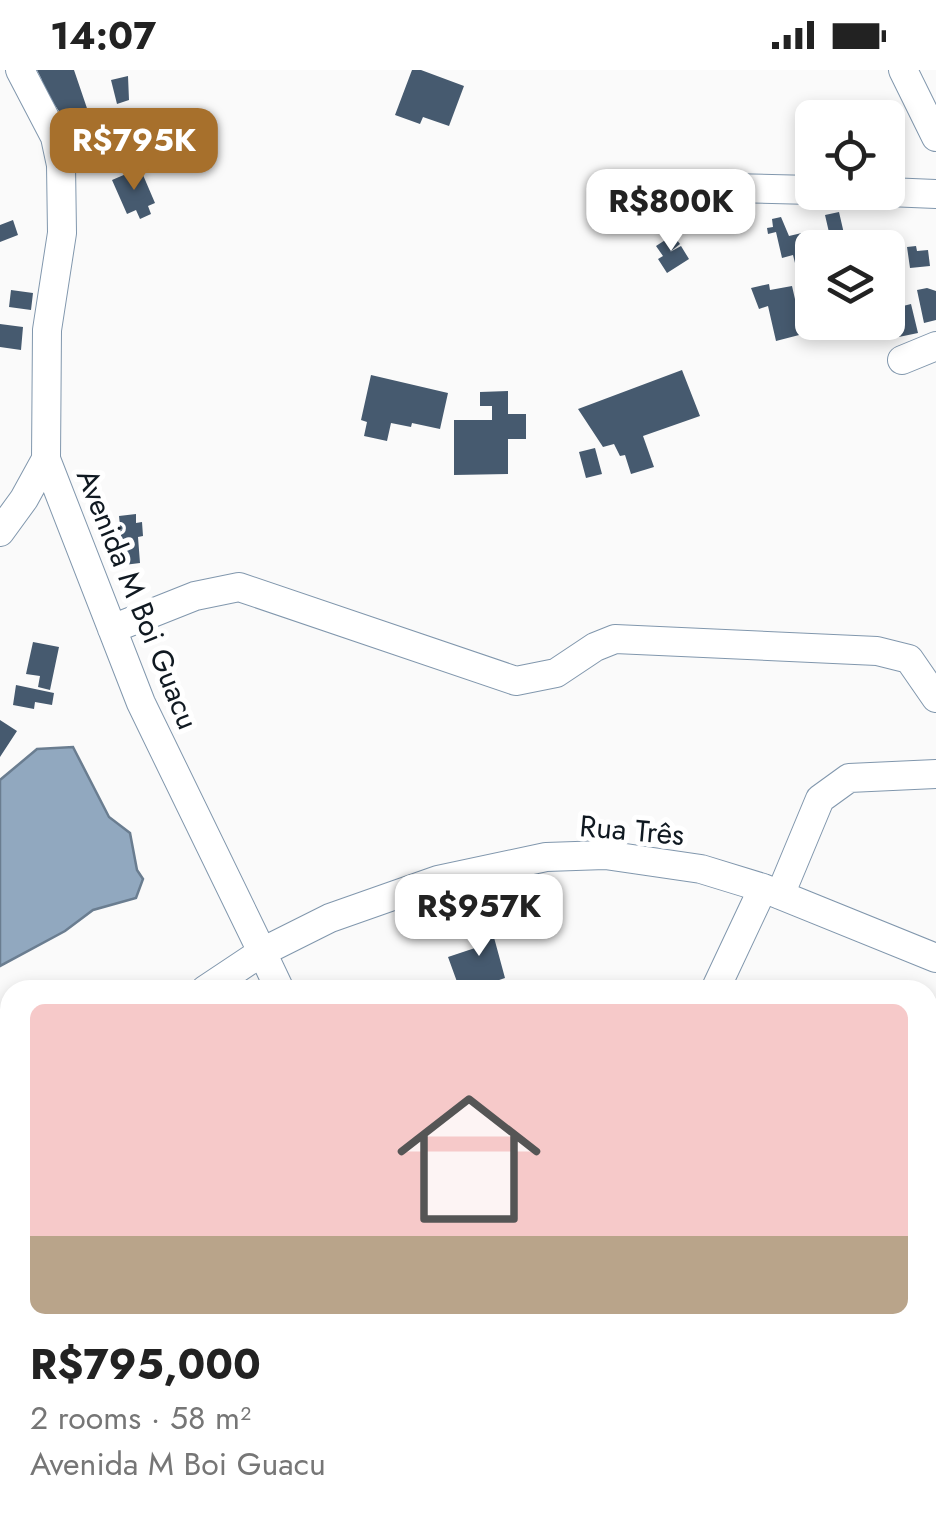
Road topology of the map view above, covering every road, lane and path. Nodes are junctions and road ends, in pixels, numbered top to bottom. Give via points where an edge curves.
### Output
1 (20, 70) edge
2 (903, 70) edge
3 (936, 137) edge
4 (795, 190) edge
5 (905, 193) edge
6 (936, 194) edge
7 (616, 202) dead end
8 (936, 346) edge
9 (902, 360) dead end
10 (46, 459) junction
11 (0, 532) edge
12 (112, 629) junction
13 (936, 698) edge
14 (935, 773) edge
15 (771, 892) junction
16 (262, 952) junction
17 (936, 958) edge
18 (220, 980) edge
19 (275, 980) edge
20 (721, 980) edge

1 - 10 street, Avenida M Boi Guacu via 62,165 62,234 48,330
2 - 3 street
4 - 7 street via 729,188
5 - 6 street
8 - 9 street
10 - 11 street
10 - 12 street, Avenida M Boi Guacu
12 - 13 street via 239,587 516,681 556,672 615,639 877,651 909,659
12 - 16 street, Avenida M Boi Guacu
14 - 15 street via 849,778 820,799
15 - 16 street, Rua Três via 701,870 605,855 546,856 438,880 330,918
15 - 17 street, Rua Três
15 - 20 street
16 - 18 street
16 - 19 street, Avenida M Boi Guacu

